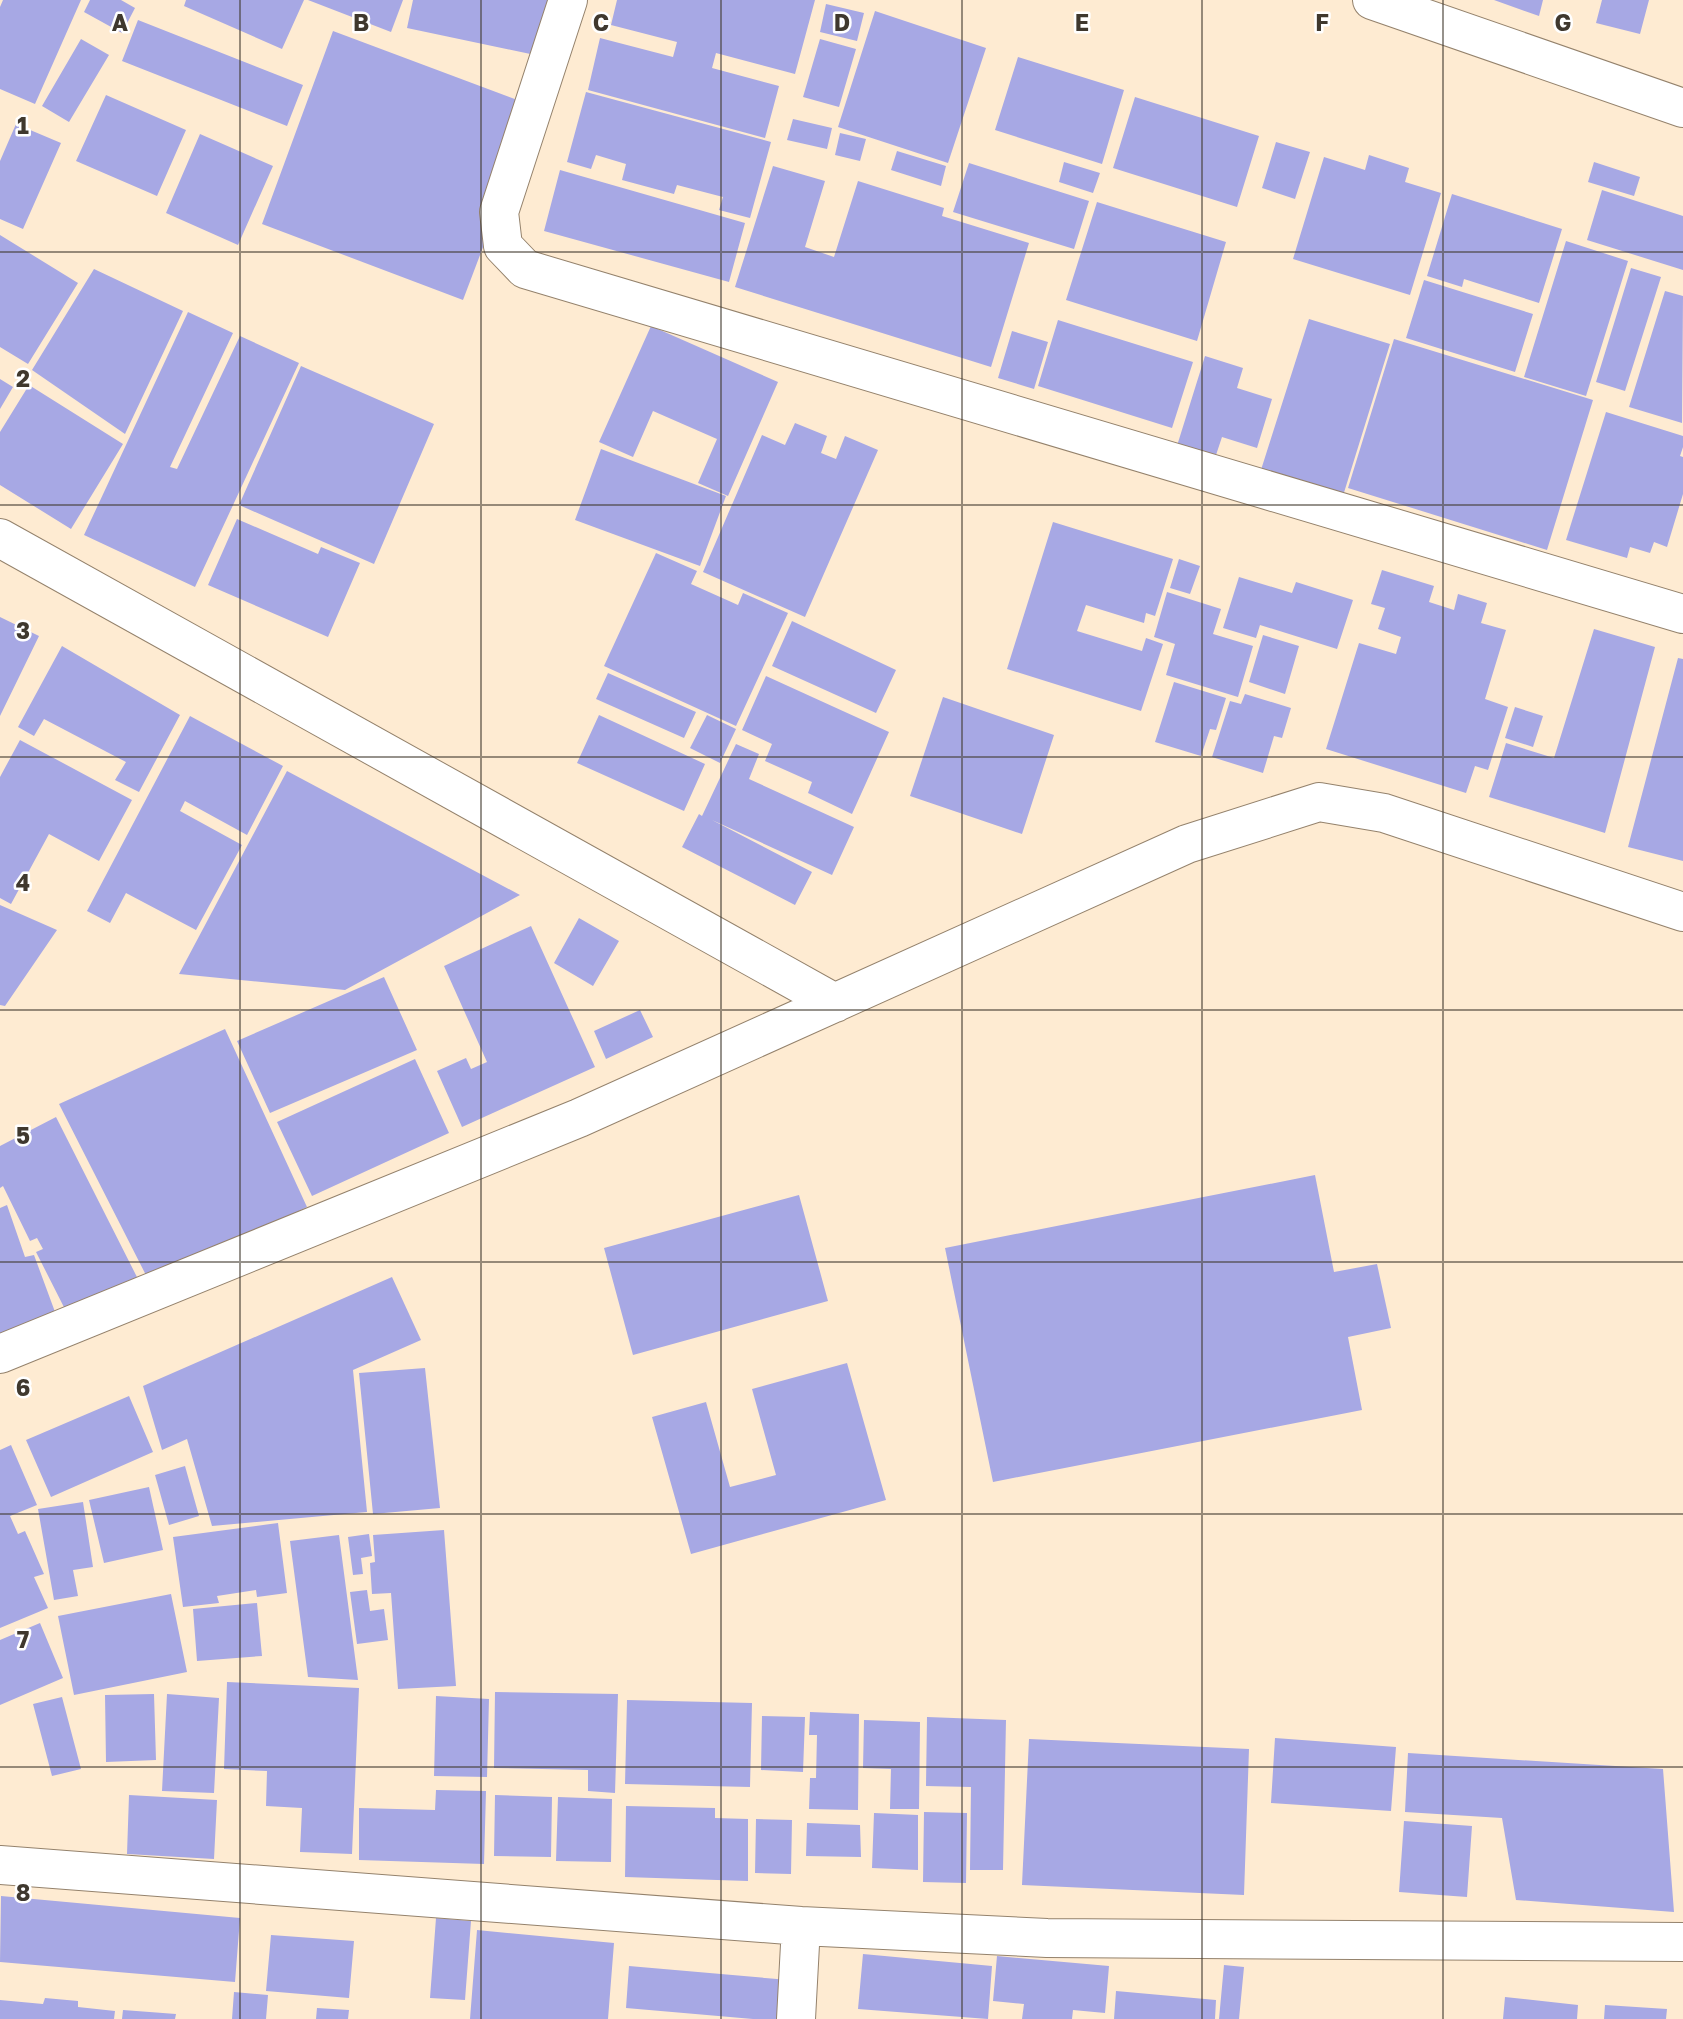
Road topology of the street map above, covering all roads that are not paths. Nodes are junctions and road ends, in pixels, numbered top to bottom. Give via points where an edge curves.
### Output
1 (568, 0) edge
2 (1372, 0) edge
3 (1683, 108) edge
4 (0, 538) edge
5 (1683, 614) edge
6 (1683, 912) edge
7 (835, 1003) junction
8 (0, 1354) edge
9 (0, 1865) edge
10 (802, 1926) junction
11 (1683, 1942) edge
12 (796, 2019) edge

1 - 5 street via 499,212 503,246 525,270
2 - 3 street
4 - 7 street
6 - 7 street via 1384,813 1319,802 1187,844
7 - 8 street via 579,1118
9 - 10 street
10 - 11 street via 1047,1938
10 - 12 street

